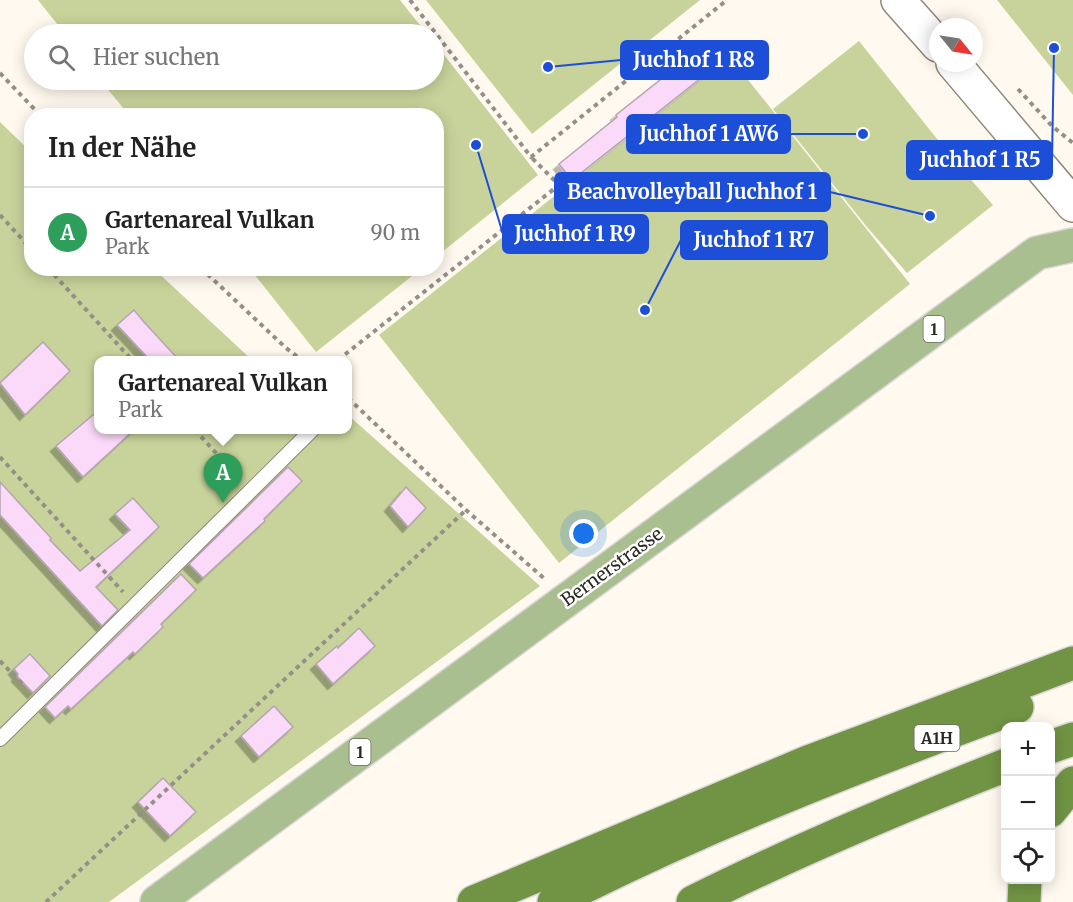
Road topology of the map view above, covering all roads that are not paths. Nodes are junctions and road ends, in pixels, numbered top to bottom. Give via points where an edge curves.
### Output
1 (898, 0) edge
2 (929, 35) edge
3 (961, 72) edge
4 (1073, 205) edge
5 (1073, 244) edge
6 (307, 434) edge
7 (1073, 663) edge
8 (1073, 686) edge
9 (0, 739) edge
10 (1073, 739) edge
11 (1055, 745) edge
12 (1001, 767) edge
13 (805, 776) junction
14 (1073, 783) edge
15 (1055, 805) edge
16 (692, 823) junction
17 (1025, 884) edge
18 (157, 902) edge
19 (474, 902) edge
20 (554, 902) edge
21 (693, 902) edge
22 (1024, 902) edge

1 - 2 main road
3 - 4 main road
5 - 18 main road, Bernerstrasse / 1 via 1037,253
6 - 9 lane
7 - 13 highway
8 - 13 highway, A1H
10 - 11 highway
12 - 21 highway via 772,863
13 - 16 highway
14 - 15 highway
16 - 19 highway
16 - 20 highway
17 - 22 highway

